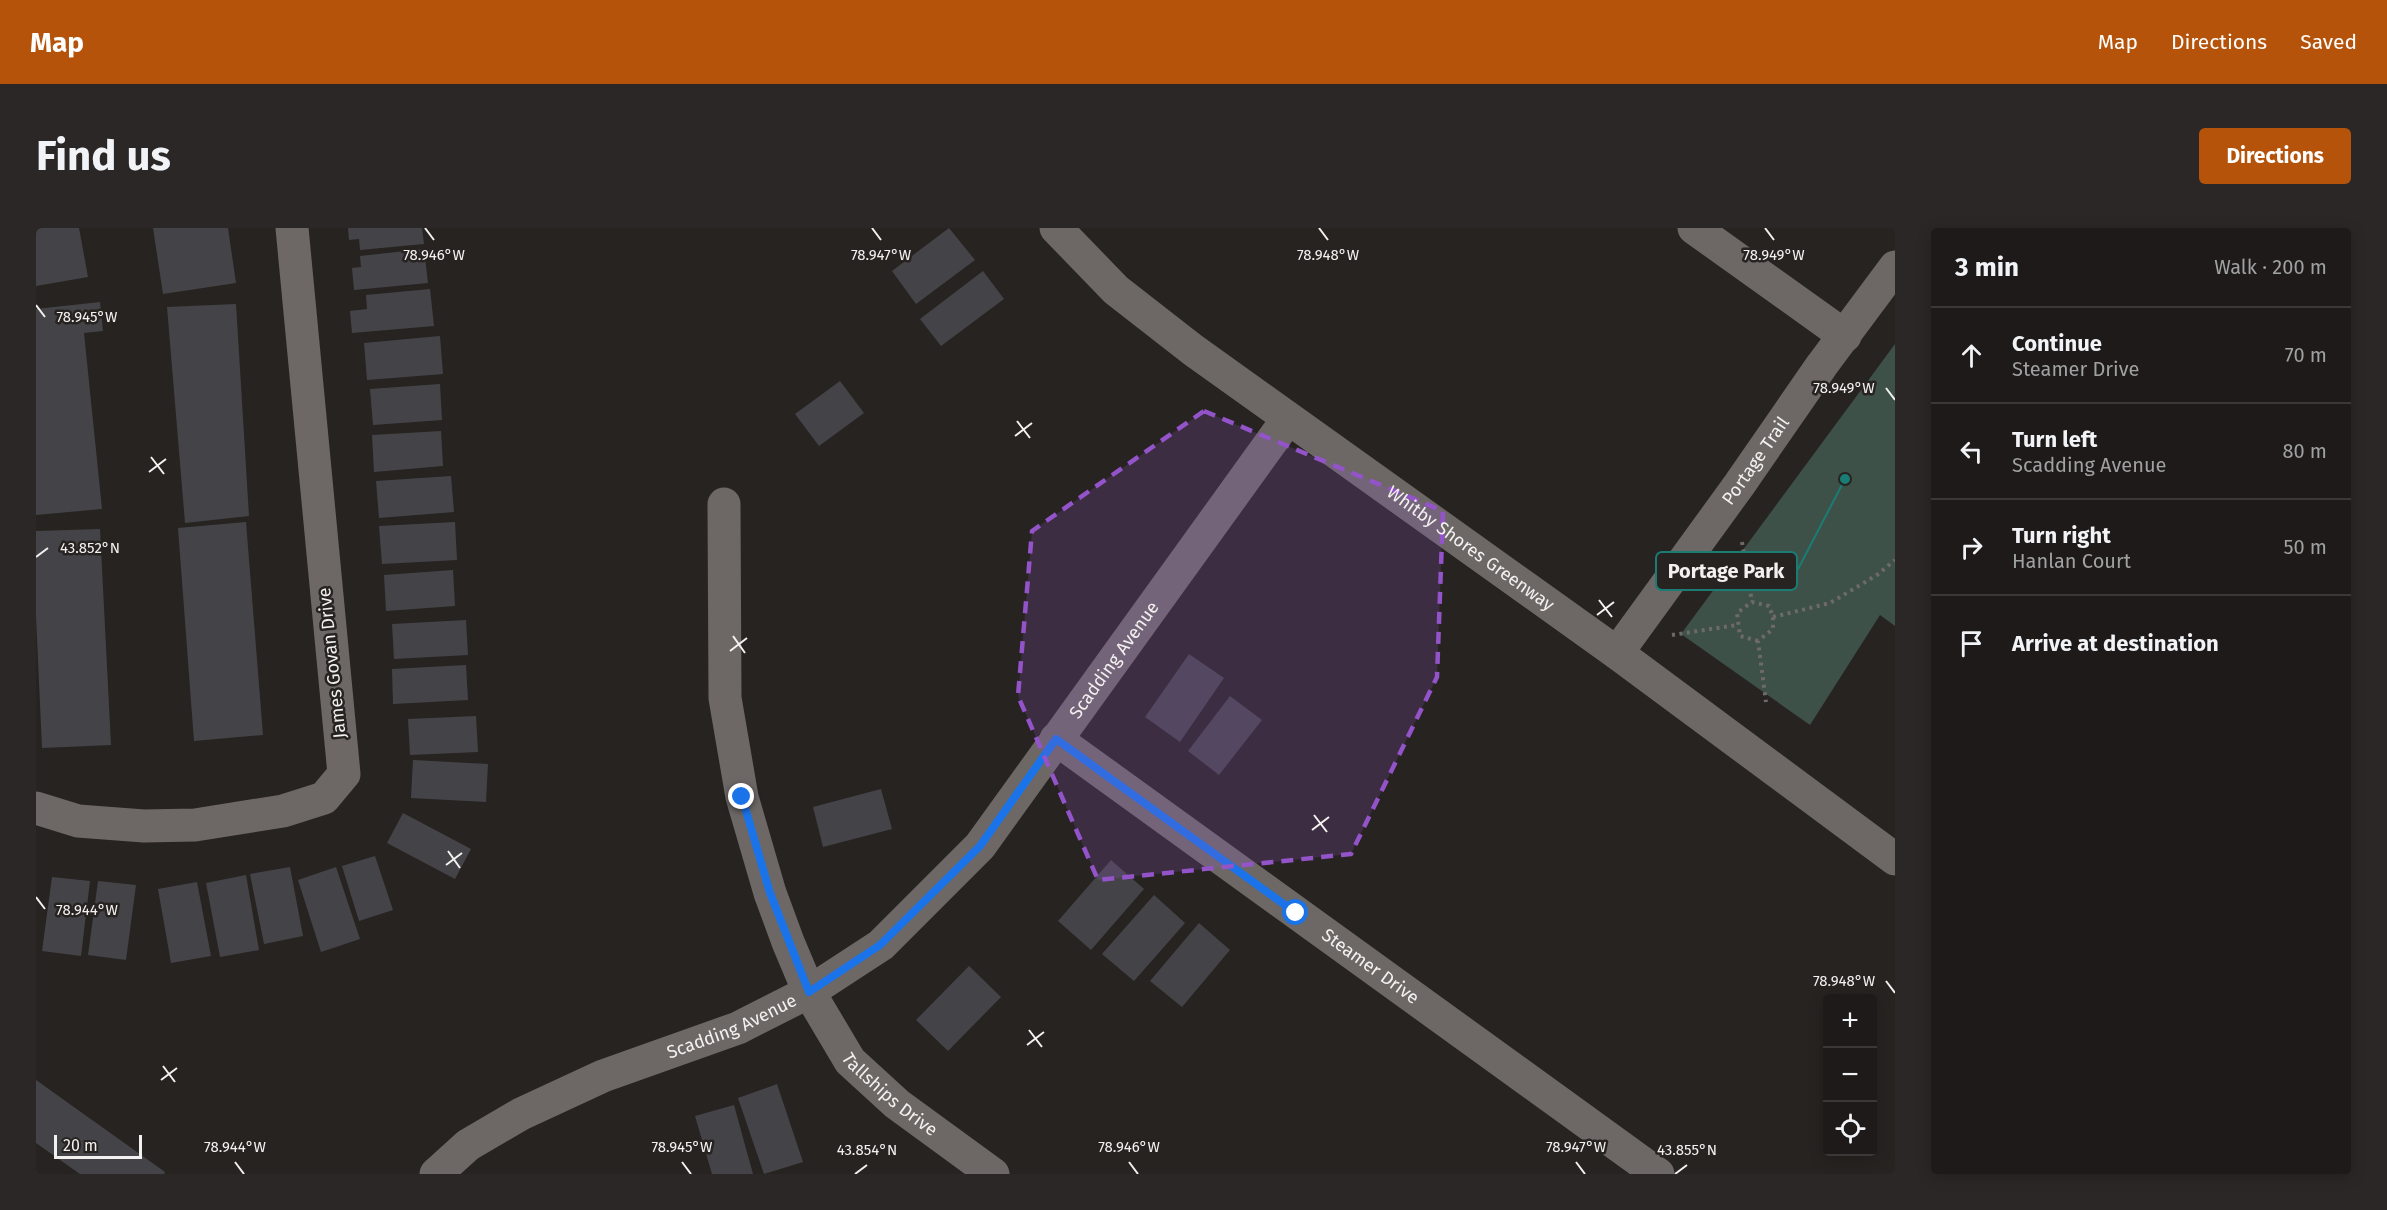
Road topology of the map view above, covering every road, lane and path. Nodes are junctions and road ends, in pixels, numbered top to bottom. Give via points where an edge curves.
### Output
1 (292, 228) edge
2 (1056, 228) edge
3 (1694, 228) edge
4 (1895, 267) edge
5 (1845, 336) junction
6 (1287, 420) junction
7 (724, 504) dead end
8 (1742, 543) dead end
9 (1895, 560) edge
10 (1752, 602) junction
11 (1773, 616) junction
12 (1737, 625) junction
13 (1672, 635) dead end
14 (1758, 641) junction
15 (1617, 653) junction
16 (1766, 702) dead end
17 (1056, 739) junction
18 (36, 808) edge
19 (1895, 859) edge
20 (809, 992) junction
21 (436, 1174) edge
22 (993, 1174) edge
23 (1658, 1174) edge

1 - 18 street, James Govan Drive via 344,774 324,798 283,811 195,825 78,821
2 - 6 street, Whitby Shores Greenway via 1116,290
3 - 5 street
4 - 5 street, Portage Trail
5 - 15 street, Portage Trail
6 - 15 street, Whitby Shores Greenway
6 - 17 street, Scadding Avenue
7 - 20 street, Tallships Drive via 725,698 742,797 770,893
8 - 10 path
9 - 11 path via 1830,603
10 - 11 path via 1769,606
10 - 12 path via 1737,613
11 - 14 path via 1773,629
12 - 13 path
12 - 14 path via 1740,636
14 - 16 path
15 - 19 street, Whitby Shores Greenway
17 - 20 street, Scadding Avenue via 980,846 880,945
17 - 23 street, Steamer Drive
20 - 21 street, Scadding Avenue via 738,1028 603,1076 521,1114 468,1145
20 - 22 street, Tallships Drive via 850,1062 897,1104

